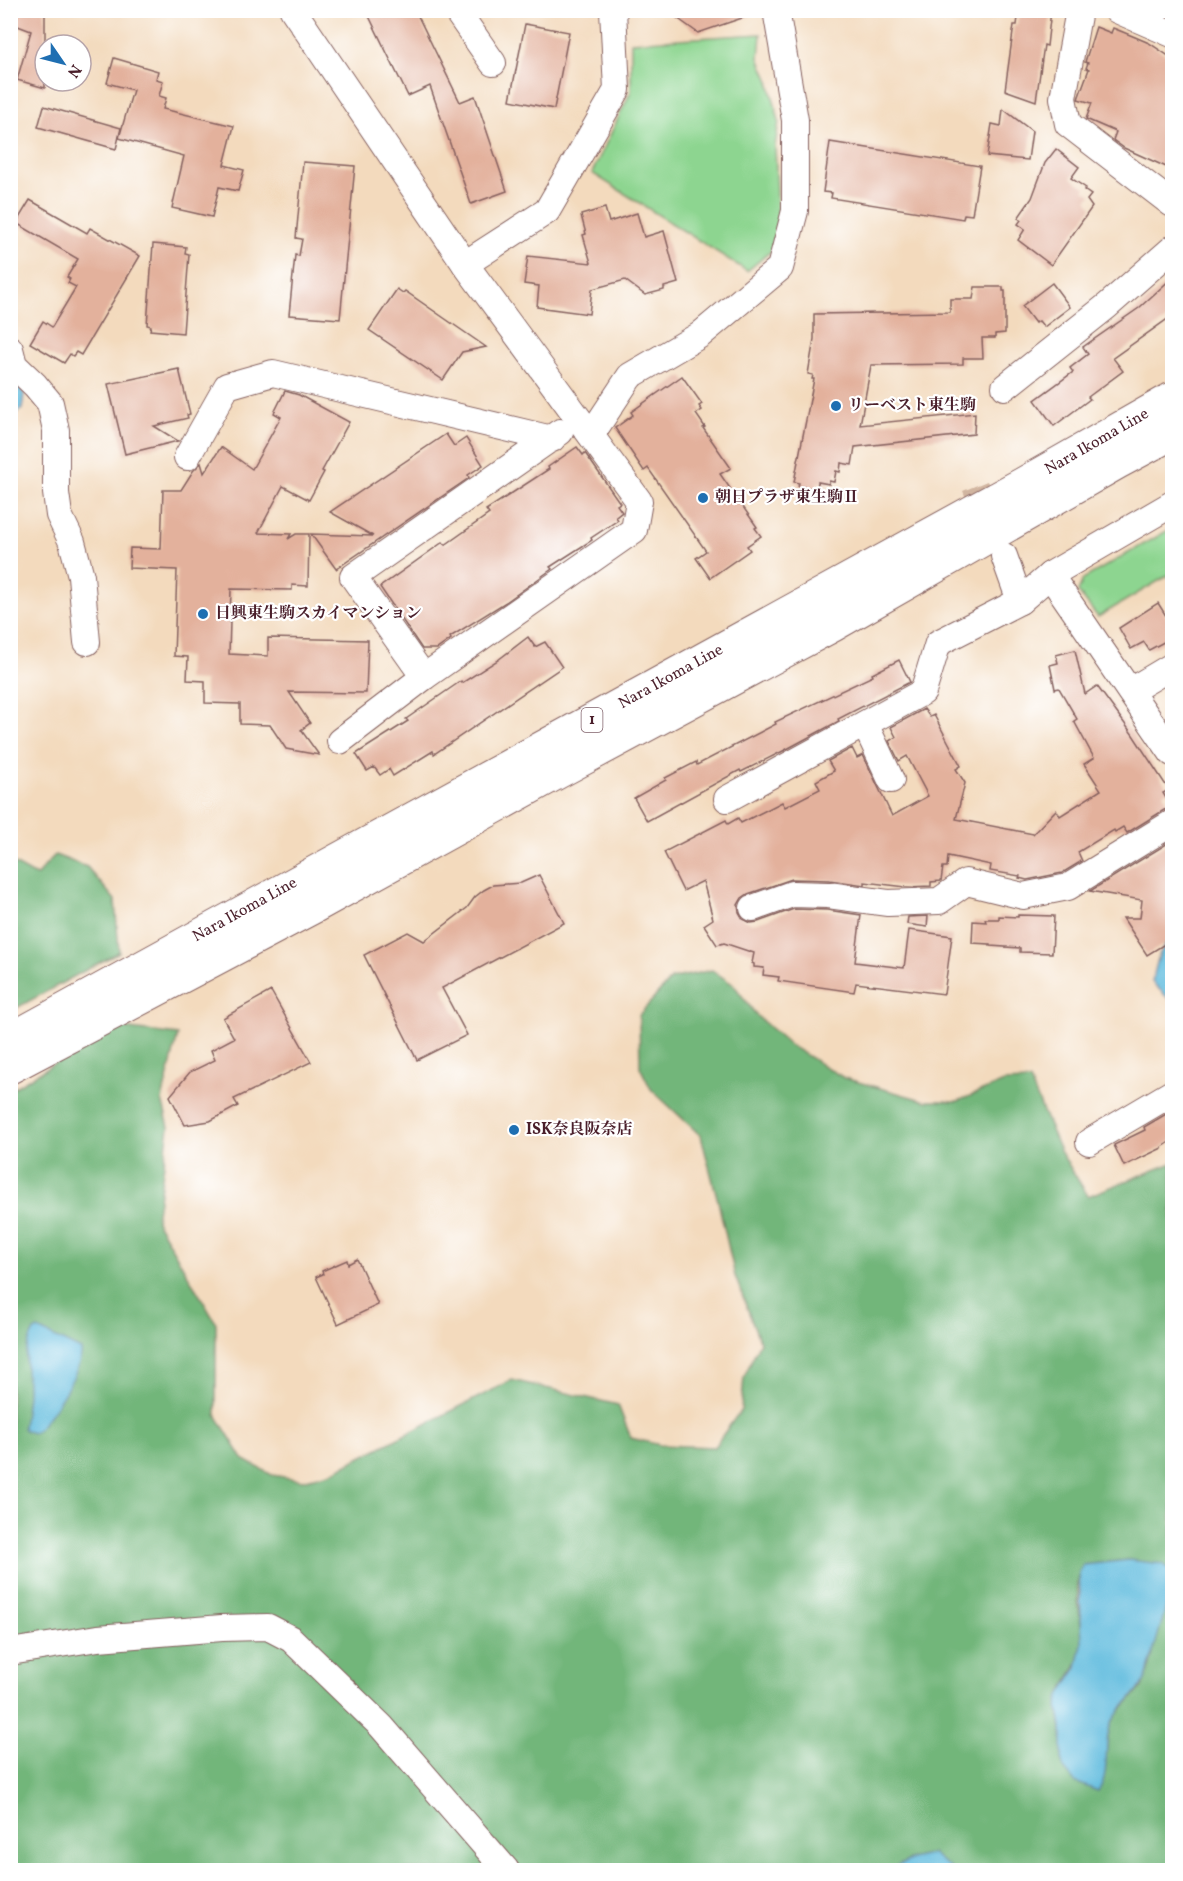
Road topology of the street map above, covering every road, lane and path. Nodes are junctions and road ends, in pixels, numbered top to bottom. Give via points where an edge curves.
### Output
1 (294, 10) edge
2 (456, 10) edge
3 (613, 10) edge
4 (776, 10) edge
5 (1079, 10) edge
6 (1117, 10) edge
7 (1173, 34) edge
8 (493, 63) dead end
9 (1173, 204) edge
10 (1173, 249) edge
11 (465, 264) junction
12 (10, 350) edge
13 (1005, 387) dead end
14 (1173, 399) edge
15 (585, 426) junction
16 (1173, 433) edge
17 (552, 438) junction
18 (187, 457) dead end
19 (1173, 504) edge
20 (1004, 556) dead end
21 (1050, 575) junction
22 (1020, 601) junction
23 (87, 642) dead end
24 (1173, 666) edge
25 (424, 677) junction
26 (1130, 691) junction
27 (865, 724) junction
28 (340, 741) dead end
29 (1173, 753) edge
30 (891, 780) dead end
31 (727, 799) dead end
32 (1173, 823) edge
33 (753, 908) dead end
34 (10, 1040) edge
35 (10, 1066) edge
36 (1173, 1093) edge
37 (1089, 1142) dead end
38 (10, 1652) edge
39 (506, 1870) edge

1 - 11 street
2 - 8 street
3 - 11 street via 617,90 547,211
4 - 15 street via 795,120 795,211 780,268 700,335 630,376
5 - 9 street via 1063,98 1068,124
6 - 7 street
10 - 13 street
11 - 15 street
12 - 23 street via 14,365 50,403 56,430 59,514 81,576
14 - 34 main road, Nara Ikoma Line / 1
15 - 17 street
15 - 25 street via 639,501 634,530
16 - 35 main road, Nara Ikoma Line / 1 via 832,625 315,906
17 - 18 street via 273,373 228,386
17 - 25 street via 353,577
19 - 21 street
20 - 22 street
21 - 22 street
21 - 26 street
22 - 27 street via 938,643 923,692
24 - 26 street
25 - 28 street
26 - 29 street
27 - 30 street
27 - 31 street
32 - 33 street via 1068,887 1023,896 966,882 939,902 888,903 792,894
36 - 37 street
38 - 39 street via 98,1638 268,1628 291,1639 381,1726

